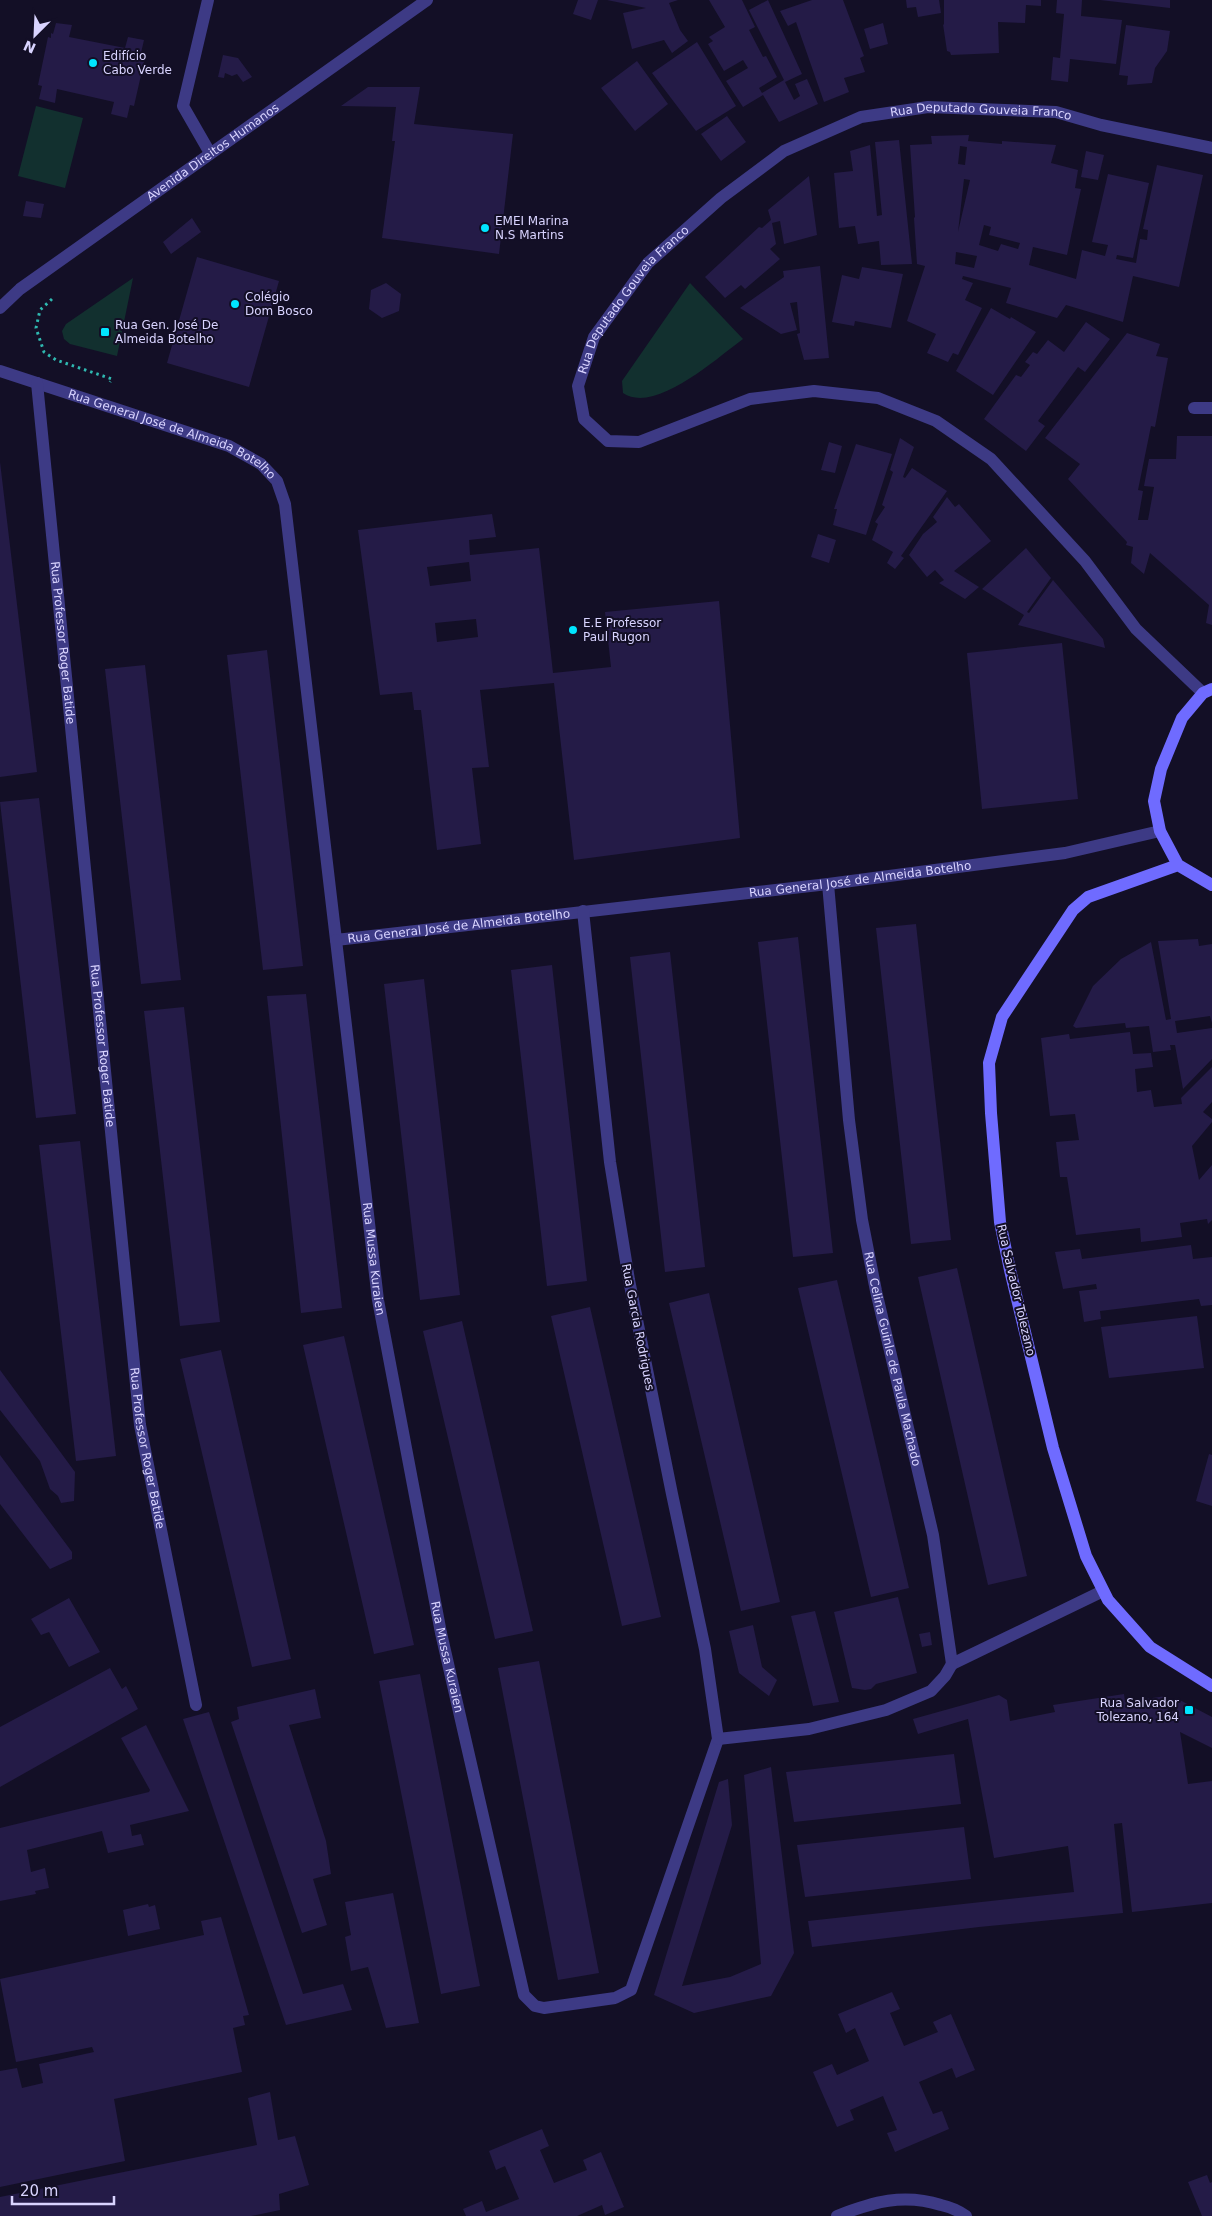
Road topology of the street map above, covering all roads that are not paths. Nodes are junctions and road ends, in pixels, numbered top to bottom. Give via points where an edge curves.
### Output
1 (208, 0) edge
2 (427, 0) edge
3 (1212, 148) edge
4 (210, 153) junction
5 (0, 308) edge
6 (0, 372) edge
7 (36, 383) junction
8 (1194, 408) dead end
9 (1212, 408) edge
10 (1207, 691) edge
11 (1160, 831) junction
12 (1178, 865) junction
13 (828, 884) junction
14 (1212, 885) edge
15 (583, 911) junction
16 (336, 940) junction
17 (1103, 1591) junction
18 (952, 1664) junction
19 (1212, 1686) edge
20 (196, 1705) dead end
21 (718, 1739) junction
22 (837, 2216) edge
23 (966, 2216) edge

1 - 4 street via 183,106
2 - 4 street, Avenida Direitos Humanos
3 - 10 street, Rua Deputado Gouveia Franco via 1056,112 928,107 861,117 784,151 721,198 648,263 594,337 578,386 584,419 608,441 639,442 750,399 814,391 878,398 936,421 991,459 1085,561 1136,629
4 - 5 street, Avenida Direitos Humanos via 20,289
6 - 7 street, Rua General José de Almeida Botelho
7 - 16 street, Rua General José de Almeida Botelho via 229,446 261,464 277,481 285,504
7 - 20 street, Rua Professor Roger Batide via 140,1425
8 - 9 street
10 - 11 street via 1182,718 1161,769 1154,800
11 - 12 street
11 - 13 street, Rua General José de Almeida Botelho via 1065,853
12 - 14 street
12 - 17 street, Rua Salvador Tolezano via 1088,897 1073,910 1002,1017 989,1063 1000,1222 1010,1270 1065,1489 1086,1556
13 - 15 street, Rua General José de Almeida Botelho
13 - 18 street, Rua Celina Guinle de Paula Machado via 849,1120 862,1220 932,1535
15 - 16 street, Rua General José de Almeida Botelho
15 - 21 street, Rua Garcia Rodrigues via 610,1162 629,1280 705,1649
16 - 21 street, Rua Mussa Kuraien via 378,1300 441,1634 524,1995 535,2006 544,2008 615,1998 631,1990
17 - 18 street
17 - 19 street, Rua Salvador Tolezano via 1150,1647
18 - 21 street via 930,1691 886,1710 809,1729
22 - 23 street via 897,2198 927,2200 958,2210

